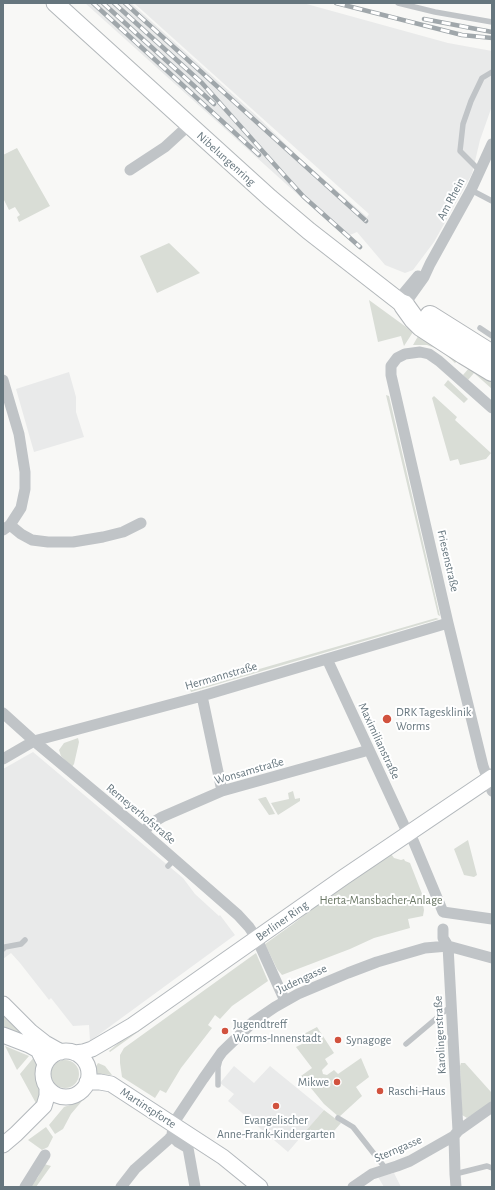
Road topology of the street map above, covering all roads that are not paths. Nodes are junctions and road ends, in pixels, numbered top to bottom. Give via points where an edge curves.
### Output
1 (55, 3) edge
2 (398, 3) edge
3 (492, 22) edge
4 (492, 72) edge
5 (189, 126) junction
6 (492, 144) edge
7 (130, 170) dead end
8 (480, 171) junction
9 (471, 190) junction
10 (492, 201) edge
11 (401, 302) junction
12 (480, 328) dead end
13 (492, 336) edge
14 (492, 355) edge
15 (492, 371) edge
16 (3, 380) edge
17 (492, 408) edge
18 (141, 523) dead end
19 (6, 528) edge
20 (448, 623) junction
21 (327, 659) junction
22 (202, 696) junction
23 (3, 713) edge
24 (34, 741) junction
25 (369, 750) junction
26 (3, 759) edge
27 (490, 783) edge
28 (222, 791) junction
29 (143, 832) junction
30 (409, 833) junction
31 (443, 912) junction
32 (492, 919) edge
33 (257, 939) junction
34 (25, 940) dead end
35 (448, 946) junction
36 (3, 949) edge
37 (492, 958) edge
38 (285, 1001) junction
39 (3, 1004) edge
40 (451, 1006) junction
41 (132, 1025) junction
42 (3, 1034) edge
43 (406, 1044) dead end
44 (68, 1052) junction
45 (222, 1052) junction
46 (45, 1064) junction
47 (87, 1075) junction
48 (218, 1085) dead end
49 (47, 1087) junction
50 (67, 1097) junction
51 (492, 1107) edge
52 (338, 1118) dead end
53 (172, 1130) junction
54 (16, 1134) junction
55 (456, 1134) junction
56 (3, 1145) edge
57 (45, 1155) dead end
58 (492, 1168) edge
59 (386, 1169) junction
60 (455, 1174) junction
61 (25, 1187) edge
62 (121, 1187) edge
63 (195, 1187) edge
64 (260, 1187) edge
65 (353, 1187) edge
66 (456, 1187) edge

1 - 5 main road, Nibelungenring
2 - 3 lane
4 - 8 lane via 482,78 463,124 460,151
5 - 7 street via 165,147
5 - 11 main road, Nibelungenring via 309,232
6 - 8 street, Am Rhein
8 - 9 street, Am Rhein
9 - 10 lane
9 - 11 street, Am Rhein via 421,283
11 - 14 highway via 428,315
11 - 15 highway via 421,326
12 - 13 lane
16 - 19 street via 19,434 25,472 22,508
17 - 20 street, Friesenstraße via 429,354 405,354 397,358 391,366
18 - 19 street via 123,532 73,542 32,540
20 - 21 street, Hermannstraße
20 - 27 street, Friesenstraße via 482,766
21 - 22 street, Hermannstraße
21 - 25 street, Maximilianstraße
22 - 24 street, Hermannstraße
22 - 28 street
23 - 24 street, Remeyerhofstraße
24 - 26 street, Hermannstraße
24 - 29 street, Remeyerhofstraße
25 - 28 street, Wonsamstraße
25 - 30 street, Maximilianstraße
27 - 30 main road, Berliner Ring
28 - 29 street, Wonsamstraße via 162,817
29 - 33 street, Remeyerhofstraße via 172,863 238,915
30 - 31 street, Maximilianstraße
30 - 33 main road, Berliner Ring via 343,875
31 - 32 street
31 - 35 street, Karolingerstraße via 444,938
33 - 38 street
33 - 41 main road, Berliner Ring
34 - 36 lane via 21,944
35 - 37 street, Judengasse
35 - 38 street, Judengasse via 425,948 377,962
35 - 40 street, Karolingerstraße
38 - 45 street, Judengasse via 253,1022
39 - 44 main road via 45,1043
40 - 43 lane
40 - 55 street, Karolingerstraße
41 - 44 main road, Berliner Ring via 92,1049
41 - 47 main road, Berliner Ring
42 - 46 main road via 38,1050
44 - 46 main road via 50,1057
44 - 47 main road via 84,1060
45 - 48 lane via 218,1067
45 - 53 street, Judengasse
46 - 49 main road via 43,1076
47 - 50 main road via 80,1092
47 - 53 main road, Martinspforte via 111,1084
49 - 50 main road via 56,1095
49 - 54 main road via 44,1106
50 - 54 main road via 36,1126
51 - 55 street, Sterngasse
52 - 59 lane via 352,1127
53 - 62 street, Judengasse via 170,1139 135,1169
53 - 63 street via 178,1142 188,1148
53 - 64 main road, Martinspforte via 204,1144
54 - 56 main road
55 - 59 street, Sterngasse via 410,1161
55 - 60 street, Karolingerstraße
57 - 61 street
58 - 60 lane via 487,1166
59 - 65 street, Sterngasse via 372,1174
60 - 66 street, Karolingerstraße

